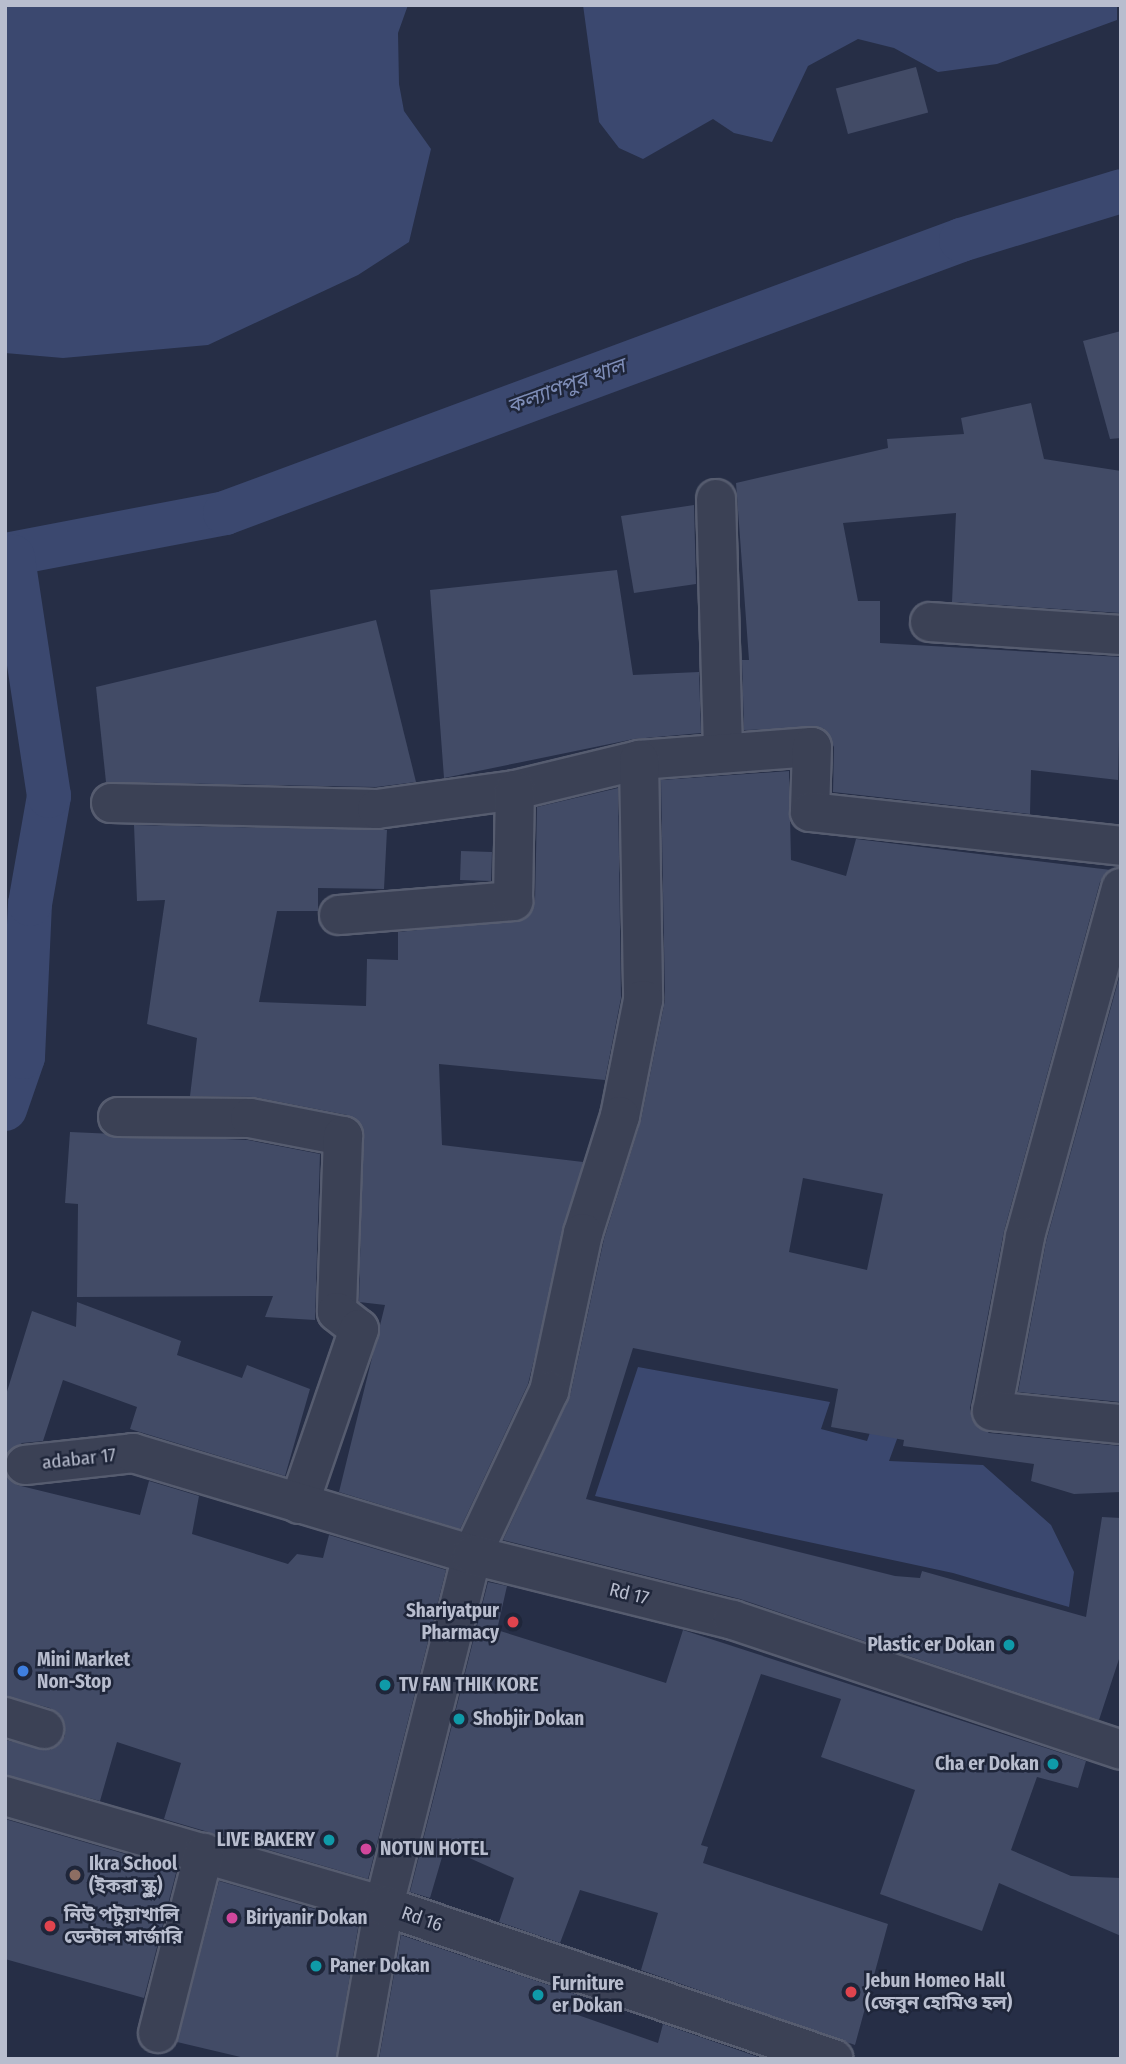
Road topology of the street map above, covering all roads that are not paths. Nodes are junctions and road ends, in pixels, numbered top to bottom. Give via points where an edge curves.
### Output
1 (716, 499) dead end
2 (930, 622) dead end
3 (1121, 635) edge
4 (723, 753) junction
5 (639, 760) junction
6 (515, 790) junction
7 (111, 803) dead end
8 (1121, 846) edge
9 (1121, 888) edge
10 (339, 915) dead end
11 (118, 1117) dead end
12 (1121, 1424) edge
13 (133, 1453) joint
14 (25, 1465) dead end
15 (299, 1504) junction
16 (472, 1555) junction
17 (5, 1717) edge
18 (44, 1729) dead end
19 (1121, 1750) edge
20 (5, 1796) edge
21 (204, 1853) junction
22 (384, 1906) junction
23 (158, 2033) dead end
24 (357, 2059) edge
25 (834, 2059) edge

1 - 4 street
2 - 3 street
4 - 5 street
4 - 8 street via 812,747 810,812
5 - 6 street
5 - 16 street via 643,1000 620,1116 583,1233 549,1391
6 - 7 street via 377,809
6 - 10 street via 513,901
9 - 12 street via 1025,1237 992,1411
11 - 15 street via 250,1118 342,1136 337,1312 359,1329
13 - 14 street, adabar 17
13 - 15 street, Rd 17
15 - 16 street, Rd 17
16 - 19 street, Rd 17 via 733,1620
16 - 22 street
17 - 18 street
20 - 21 street, Rd 16
21 - 22 street, Rd 16
21 - 23 street
22 - 24 street
22 - 25 street, Rd 16

